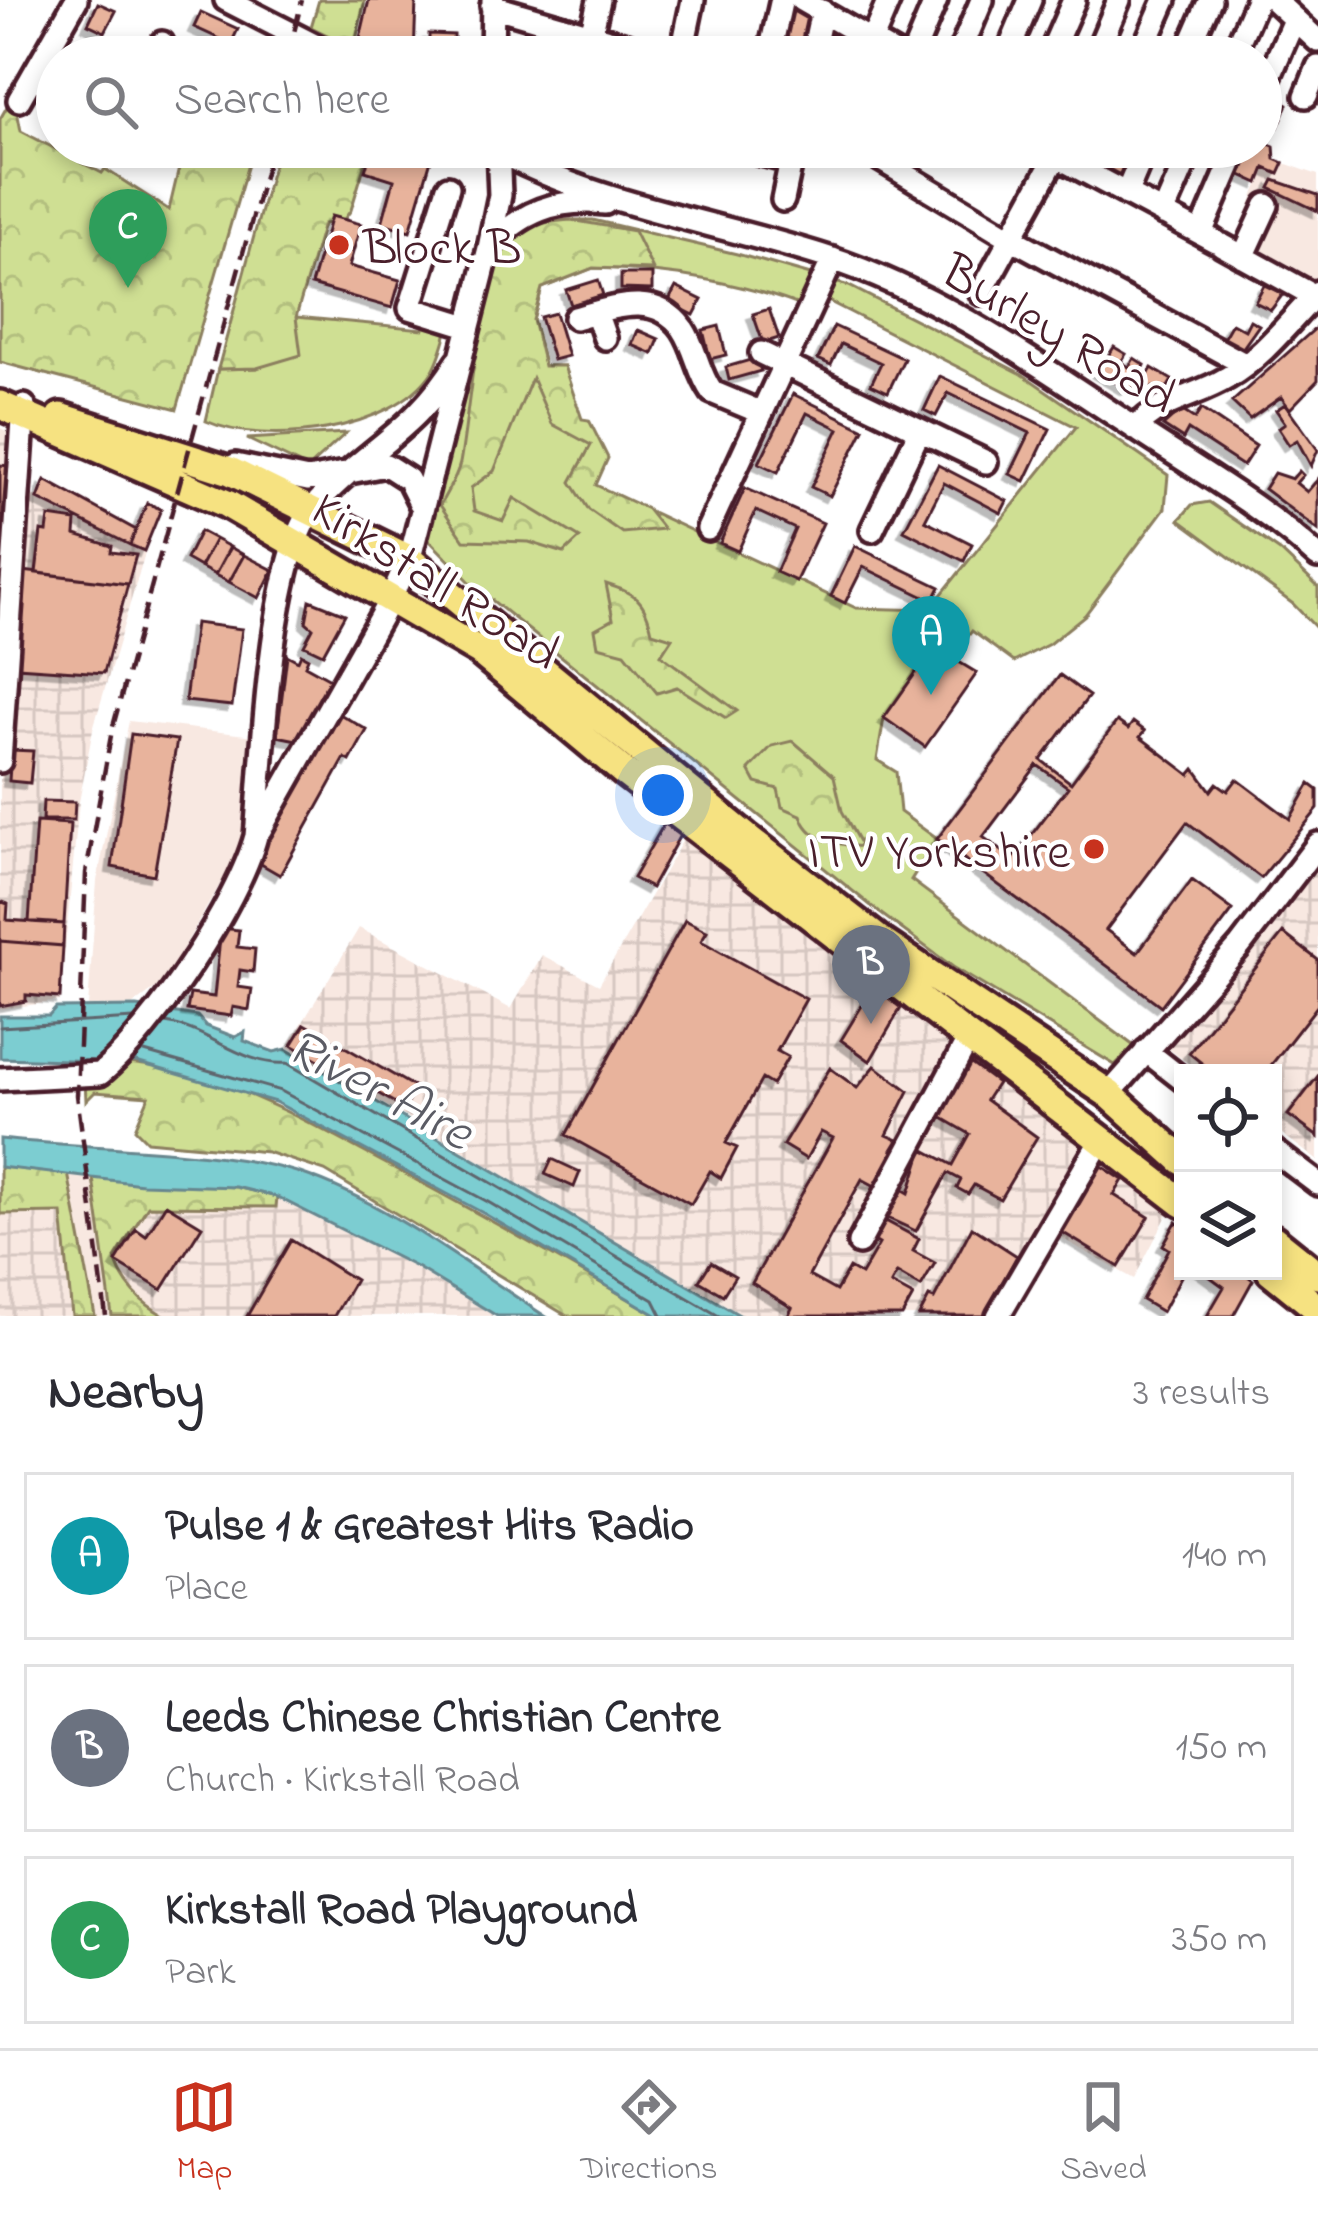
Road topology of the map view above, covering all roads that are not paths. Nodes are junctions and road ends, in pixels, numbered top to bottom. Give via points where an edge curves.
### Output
1 (76, 0) edge
2 (226, 0) edge
3 (599, 0) edge
4 (693, 0) edge
5 (889, 0) edge
6 (936, 0) edge
7 (982, 0) edge
8 (1030, 0) edge
9 (1074, 0) edge
10 (1119, 0) edge
11 (1165, 0) edge
12 (1210, 0) edge
13 (1257, 0) edge
14 (1274, 0) edge
15 (791, 2) edge
16 (493, 3) edge
17 (822, 10) junction
18 (1294, 20) junction
19 (591, 35) junction
20 (56, 36) edge
21 (297, 36) edge
22 (492, 36) edge
23 (594, 36) edge
24 (685, 36) edge
25 (777, 36) edge
26 (816, 36) edge
27 (865, 36) edge
28 (874, 36) edge
29 (921, 36) edge
30 (967, 36) edge
31 (1015, 36) edge
32 (1058, 36) edge
33 (1104, 36) edge
34 (1149, 36) edge
35 (1194, 36) edge
36 (1241, 36) edge
37 (1318, 41) edge
38 (1282, 48) edge
39 (1318, 67) edge
40 (36, 71) edge
41 (33, 76) junction
42 (36, 78) edge
43 (1306, 96) dead end
44 (19, 100) dead end
45 (498, 168) edge
46 (545, 168) edge
47 (790, 168) edge
48 (895, 168) edge
49 (1041, 168) edge
50 (1076, 168) edge
51 (1137, 168) edge
52 (1183, 168) edge
53 (1232, 168) edge
54 (448, 187) dead end
55 (1126, 194) junction
56 (783, 200) dead end
57 (1267, 205) dead end
58 (647, 208) junction
59 (1163, 214) junction
60 (1011, 238) junction
61 (1213, 240) junction
62 (489, 248) junction
63 (1243, 257) junction
64 (833, 259) junction
65 (981, 292) dead end
66 (1317, 295) edge
67 (468, 326) junction
68 (605, 338) dead end
69 (760, 353) dead end
70 (458, 361) junction
71 (784, 365) junction
72 (1246, 365) junction
73 (12, 406) edge
74 (762, 412) junction
75 (1136, 429) junction
76 (920, 430) junction
77 (165, 448) junction
78 (986, 462) dead end
79 (362, 466) junction
80 (420, 503) junction
81 (312, 508) junction
82 (708, 529) dead end
83 (872, 530) dead end
84 (372, 539) junction
85 (306, 551) junction
86 (1318, 557) edge
87 (407, 558) junction
88 (391, 598) junction
89 (3, 676) edge
90 (0, 761) edge
91 (262, 775) junction
92 (289, 780) junction
93 (256, 836) junction
94 (1318, 844) edge
95 (969, 1038) junction
96 (1146, 1051) junction
97 (1048, 1054) junction
98 (1174, 1073) edge
99 (0, 1079) edge
100 (1036, 1088) junction
101 (1109, 1094) junction
102 (1101, 1140) junction
103 (1174, 1152) edge
104 (1282, 1157) edge
105 (1174, 1171) edge
106 (1150, 1178) junction
107 (1318, 1184) edge
108 (1174, 1196) edge
109 (859, 1243) dead end
110 (1282, 1246) edge
111 (1318, 1274) edge
112 (1282, 1280) edge
113 (1318, 1309) edge
114 (998, 1316) edge

1 - 20 street
2 - 21 street
3 - 19 street
4 - 24 street
5 - 28 street
6 - 29 street
7 - 30 street
8 - 31 street
9 - 32 street
10 - 33 street
11 - 34 street
12 - 35 street
13 - 36 street
14 - 18 street
15 - 17 street
15 - 25 street
16 - 19 street
16 - 22 street
17 - 26 street
17 - 27 street
18 - 37 street
18 - 38 street
19 - 23 street
39 - 43 street
40 - 41 street
41 - 42 street
41 - 44 street
45 - 62 street
46 - 58 street, Burley Road
47 - 56 street
48 - 60 street
49 - 60 street
50 - 55 street
51 - 55 street
52 - 59 street
53 - 61 street
54 - 67 street via 410,308
55 - 59 street
57 - 63 street
58 - 62 street via 586,201 540,209 514,219
58 - 64 street, Burley Road via 682,227 731,230
59 - 61 street
60 - 65 street
60 - 72 street
61 - 63 street
62 - 67 street
63 - 66 street
64 - 71 street
64 - 75 street, Burley Road via 964,321
66 - 72 street
67 - 70 street
68 - 74 street via 586,315 623,302 666,314 682,328 712,392
69 - 71 street
70 - 79 street via 421,415
70 - 80 street
71 - 74 street
71 - 76 street
72 - 75 street via 1153,408
73 - 77 main road, Kirkstall Road
73 - 85 main road, Kirkstall Road via 214,498
73 - 89 street
74 - 82 street
75 - 86 street, Burley Road
76 - 78 street
76 - 83 street
77 - 79 street via 308,481
77 - 81 main road, Kirkstall Road
79 - 80 street via 399,470
79 - 81 street
80 - 87 street
81 - 84 main road, Kirkstall Road
81 - 85 main road
84 - 87 main road, Kirkstall Road
84 - 88 main road
85 - 88 main road, Kirkstall Road
85 - 91 street via 284,585
87 - 88 street
87 - 97 main road, Kirkstall Road via 746,837 883,943
88 - 92 street
88 - 95 main road, Kirkstall Road via 479,651
89 - 90 street
91 - 92 street
91 - 93 street
92 - 93 street
93 - 99 street via 244,871 167,998 108,1068 59,1080
94 - 96 street
95 - 100 main road, Kirkstall Road
95 - 109 street
96 - 98 street
96 - 101 street
97 - 100 main road via 1034,1074
97 - 101 main road, Kirkstall Road
100 - 102 main road, Kirkstall Road
101 - 103 main road, Kirkstall Road
102 - 106 main road, Kirkstall Road
102 - 114 street
104 - 107 street
105 - 106 main road
106 - 108 main road, Kirkstall Road
110 - 111 main road
112 - 113 main road

